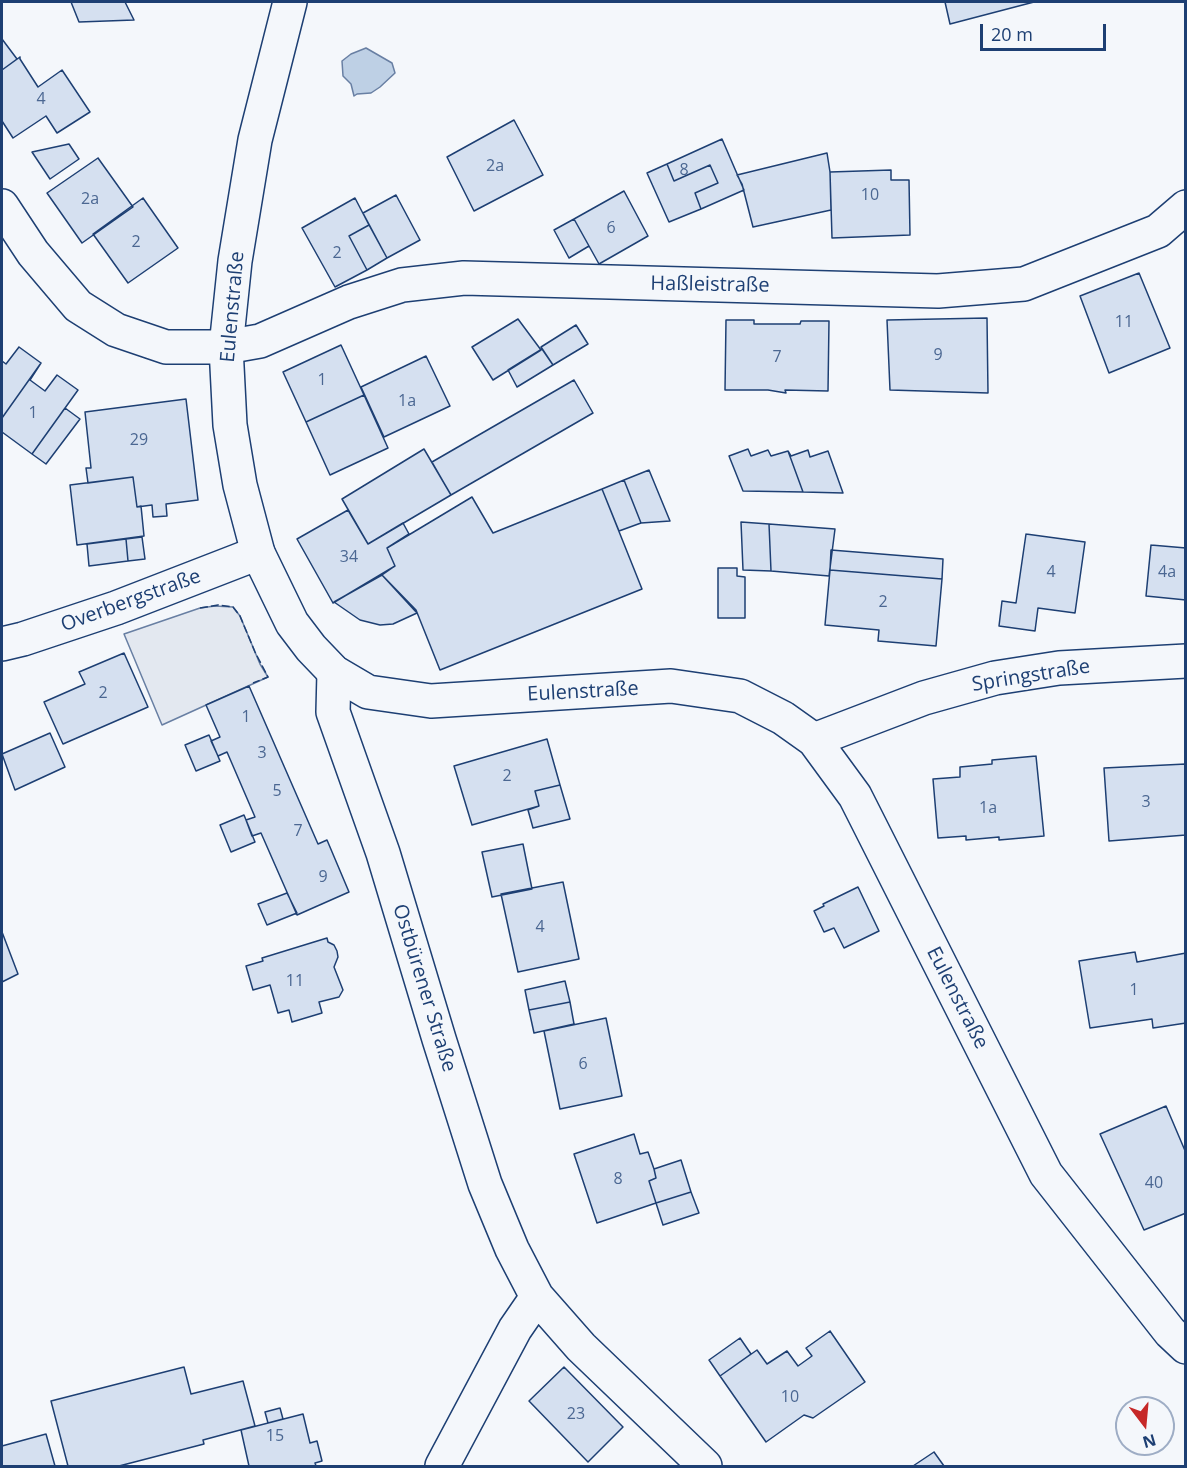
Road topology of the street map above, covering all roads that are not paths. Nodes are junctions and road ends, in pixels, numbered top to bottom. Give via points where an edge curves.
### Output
1 (290, 2) edge
2 (2, 206) edge
3 (1185, 207) edge
4 (226, 347) junction
5 (258, 553) junction
6 (2, 644) edge
7 (1185, 661) edge
8 (334, 672) junction
9 (814, 740) junction
10 (537, 1297) junction
11 (1185, 1347) edge
12 (442, 1467) edge
13 (705, 1467) edge

1 - 4 street, Eulenstraße via 255,140 235,261
2 - 4 street, Haßleistraße via 33,253 78,306 116,330 166,347
3 - 4 street, Haßleistraße via 1158,231 1024,284 938,291 464,278 402,285 349,302 260,341
4 - 5 street, Eulenstraße via 232,435
5 - 6 street, Overbergstraße via 116,608
5 - 8 street, Eulenstraße via 292,623
7 - 9 street, Springstraße via 1059,668 995,678 924,698
8 - 9 street, Eulenstraße via 368,692 431,701 671,686 710,691 740,696 783,718
8 - 10 street, Ostbürener Straße via 333,712 383,853 485,1184
9 - 11 street, Eulenstraße via 855,796 1046,1174
10 - 12 street via 515,1329
10 - 13 street, Ostbürener Straße via 581,1347

